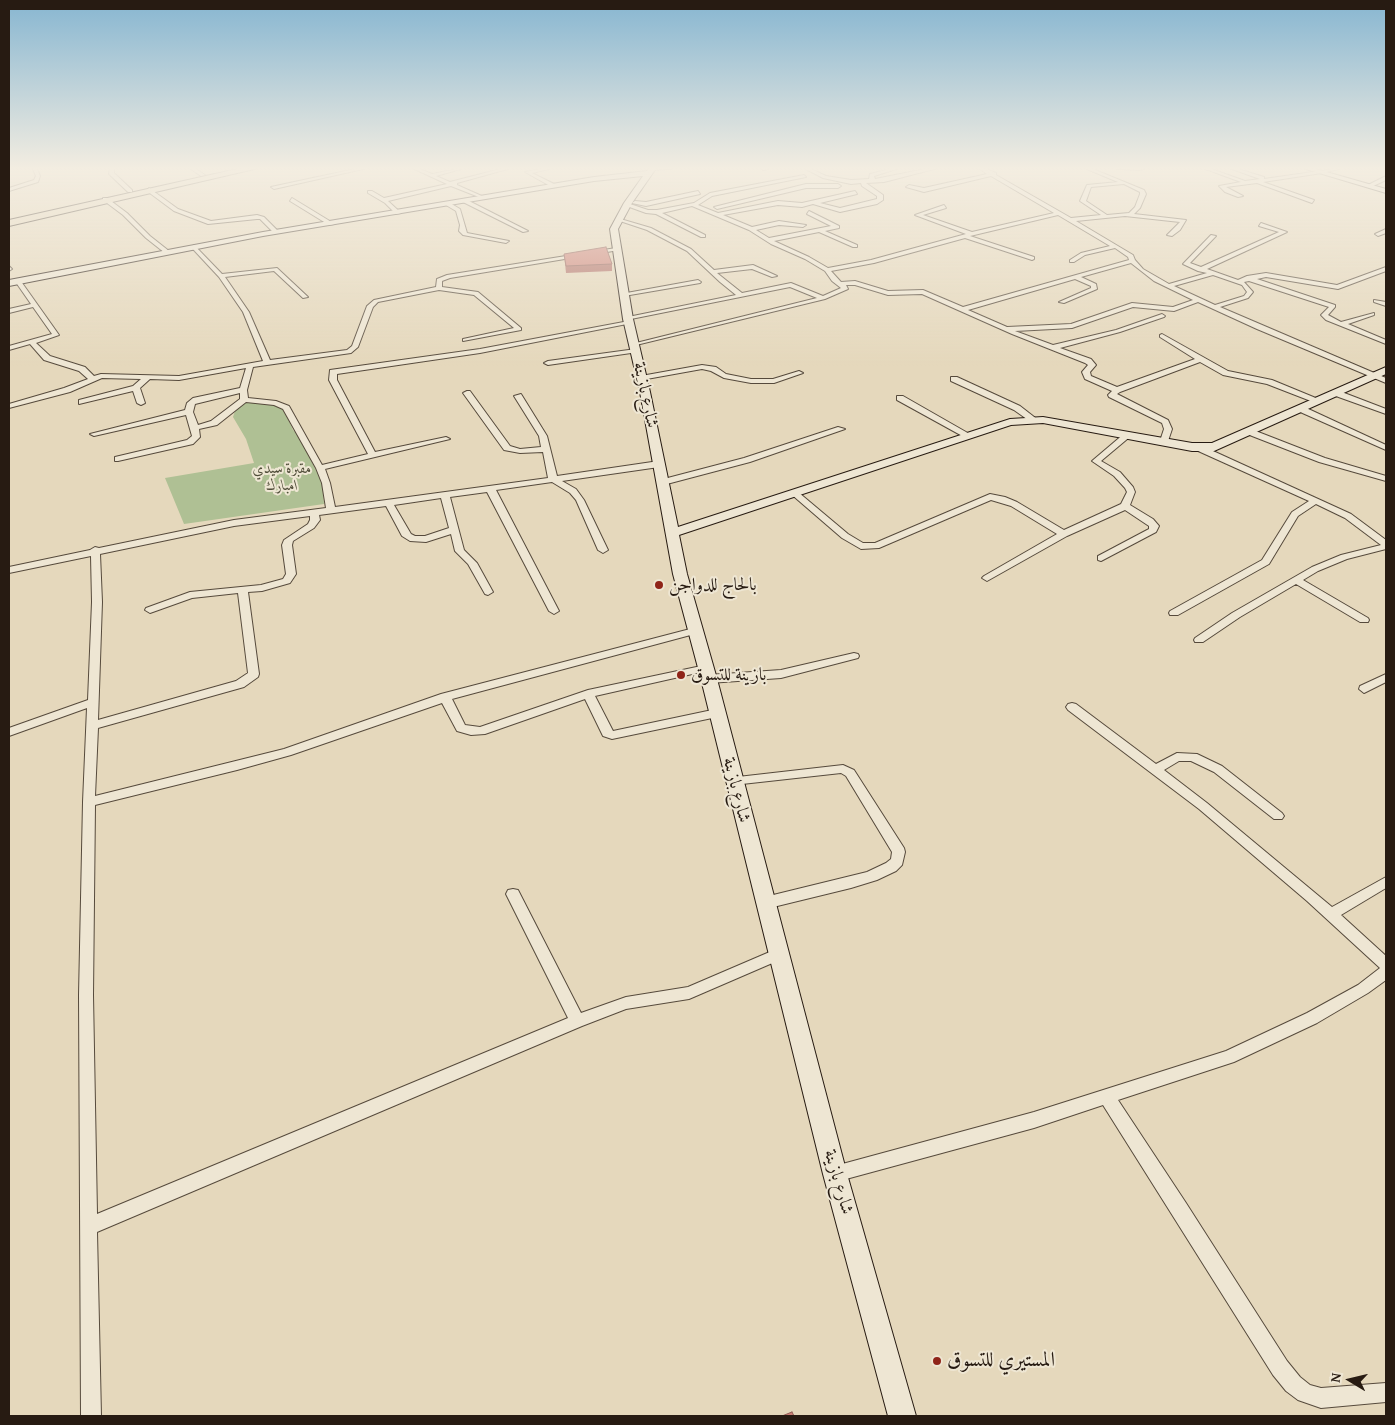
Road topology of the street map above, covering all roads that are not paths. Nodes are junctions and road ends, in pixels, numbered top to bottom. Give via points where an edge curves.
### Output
1 (144, 234) edge
2 (268, 234) edge
3 (465, 234) edge
4 (615, 234) edge
5 (658, 234) edge
6 (698, 234) edge
7 (758, 234) edge
8 (807, 234) edge
9 (827, 234) edge
10 (969, 234) edge
11 (979, 234) edge
12 (1092, 234) edge
13 (1281, 234) edge
14 (973, 235) junction
15 (703, 236) dead end
16 (964, 236) junction
17 (1212, 236) dead end
18 (769, 240) junction
19 (506, 241) dead end
20 (855, 246) dead end
21 (194, 247) junction
22 (1113, 247) junction
23 (616, 250) junction
24 (167, 252) junction
25 (1032, 258) dead end
26 (1072, 261) dead end
27 (1132, 261) junction
28 (1386, 269) edge
29 (827, 270) junction
30 (1200, 270) junction
31 (713, 272) junction
32 (1211, 274) junction
33 (221, 276) junction
34 (774, 276) dead end
35 (1077, 278) junction
36 (1247, 278) junction
37 (18, 281) junction
38 (698, 282) dead end
39 (1238, 282) junction
40 (9, 283) edge
41 (840, 284) junction
42 (1168, 286) junction
43 (439, 288) junction
44 (624, 294) junction
45 (305, 296) dead end
46 (742, 296) junction
47 (823, 298) junction
48 (1198, 300) junction
49 (1376, 301) dead end
50 (1062, 302) dead end
51 (1386, 304) edge
52 (35, 305) junction
53 (1215, 307) junction
54 (961, 310) junction
55 (9, 311) edge
56 (1372, 314) dead end
57 (1162, 316) dead end
58 (628, 321) junction
59 (1342, 324) junction
60 (1004, 329) junction
61 (1162, 336) dead end
62 (465, 340) dead end
63 (31, 342) junction
64 (1386, 342) edge
65 (1055, 347) junction
66 (9, 348) edge
67 (635, 348) junction
68 (1201, 359) junction
69 (267, 362) junction
70 (548, 364) dead end
71 (250, 366) junction
72 (1386, 370) edge
73 (799, 373) dead end
74 (1374, 376) junction
75 (146, 378) junction
76 (641, 378) junction
77 (93, 379) junction
78 (954, 379) dead end
79 (1386, 381) edge
80 (136, 388) junction
81 (243, 390) junction
82 (1117, 390) junction
83 (467, 393) dead end
84 (1336, 393) junction
85 (518, 396) dead end
86 (900, 398) dead end
87 (244, 400) junction
88 (1319, 401) junction
89 (82, 402) dead end
90 (141, 403) dead end
91 (9, 406) edge
92 (1301, 409) junction
93 (189, 412) junction
94 (1386, 412) edge
95 (1034, 420) junction
96 (195, 428) junction
97 (841, 429) dead end
98 (1250, 432) junction
99 (94, 434) dead end
100 (1128, 435) junction
101 (969, 436) junction
102 (446, 439) dead end
103 (1164, 441) junction
104 (1199, 448) junction
105 (1386, 448) edge
106 (545, 449) junction
107 (374, 455) junction
108 (118, 459) dead end
109 (659, 464) junction
110 (320, 468) junction
111 (553, 479) junction
112 (1386, 479) edge
113 (663, 482) junction
114 (490, 488) junction
115 (795, 494) junction
116 (445, 495) junction
117 (1315, 501) junction
118 (389, 503) junction
119 (1126, 506) junction
120 (331, 510) junction
121 (314, 512) junction
122 (453, 530) junction
123 (673, 533) junction
124 (1064, 534) junction
125 (1386, 545) edge
126 (95, 550) junction
127 (603, 550) dead end
128 (1101, 558) dead end
129 (9, 570) edge
130 (987, 578) dead end
131 (1295, 580) junction
132 (243, 590) junction
133 (488, 592) dead end
134 (150, 610) dead end
135 (554, 611) dead end
136 (1174, 613) dead end
137 (1364, 620) dead end
138 (694, 631) junction
139 (1199, 640) dead end
140 (854, 656) dead end
141 (707, 673) junction
142 (1386, 678) edge
143 (1364, 689) dead end
144 (588, 694) junction
145 (445, 697) junction
146 (92, 702) junction
147 (1072, 707) dead end
148 (717, 713) junction
149 (91, 726) junction
150 (9, 732) edge
151 (1155, 770) junction
152 (734, 781) junction
153 (89, 802) junction
154 (1278, 816) dead end
155 (1386, 882) edge
156 (513, 894) dead end
157 (765, 903) junction
158 (1332, 914) junction
159 (779, 954) junction
160 (1386, 966) edge
161 (1386, 972) edge
162 (577, 1021) junction
163 (1106, 1096) junction
164 (835, 1174) junction
165 (90, 1226) junction
166 (1386, 1393) edge
167 (90, 1416) edge
168 (902, 1416) edge

1 - 24 street
2 - 21 street
3 - 19 street
4 - 23 street, شارع بازينة
5 - 31 street via 689,250
6 - 15 street
7 - 18 street
8 - 18 street
9 - 20 street
10 - 14 street
11 - 14 street
12 - 22 street
13 - 30 street
14 - 16 street
16 - 25 street
16 - 29 street via 872,262
17 - 30 street via 1186,263
18 - 29 street
21 - 24 street
21 - 33 street
22 - 26 street via 1083,254
22 - 27 street via 1131,256
23 - 43 street via 449,276 440,280
23 - 44 street, شارع بازينة
24 - 37 street
27 - 35 street
27 - 42 street
28 - 36 street via 1338,286 1272,275
29 - 41 street
30 - 32 street
31 - 34 street via 753,267
31 - 46 street
32 - 39 street
32 - 42 street
33 - 45 street via 275,269
33 - 69 street via 246,312
35 - 50 street via 1094,285 1094,289
35 - 54 street
36 - 39 street
36 - 59 street via 1333,306 1324,315
37 - 40 street
37 - 52 street
38 - 44 street
39 - 53 street via 1249,289 1249,296
41 - 47 street via 845,290
41 - 54 street via 855,284 888,293 923,292
42 - 48 street
43 - 62 street via 476,293 519,329
43 - 69 street via 373,303 355,347 349,352
44 - 58 street, شارع بازينة
46 - 47 street via 791,286
46 - 58 street
47 - 67 street
48 - 53 street
48 - 60 street via 1174,310 1132,304 1072,326
49 - 51 street
52 - 55 street
52 - 63 street via 56,335
53 - 74 street
54 - 60 street
56 - 59 street
57 - 65 street
58 - 67 street, شارع بازينة
58 - 107 street via 480,350 333,372 333,380
59 - 64 street
60 - 65 street
61 - 68 street
63 - 66 street
63 - 77 street via 47,358 82,369
65 - 82 street via 1091,363 1092,367 1085,374
67 - 70 street
67 - 76 street, شارع بازينة
68 - 82 street
68 - 88 street via 1226,372 1269,382
69 - 71 street
71 - 75 street via 188,377
71 - 81 street
72 - 74 street
73 - 76 street via 774,381 751,382 702,367
74 - 79 street
74 - 84 street
75 - 77 street via 112,375
75 - 80 street
76 - 109 street, شارع بازينة
77 - 91 street via 67,390
78 - 95 street via 1017,408
80 - 89 street
80 - 90 street
81 - 87 street
81 - 93 street via 196,400 191,403
82 - 103 street via 1112,395 1165,422 1168,429
83 - 106 street via 507,448 520,452
84 - 88 street
84 - 94 street
85 - 106 street via 543,436
86 - 101 street
87 - 96 street via 214,423
87 - 110 street via 276,403 286,408
88 - 92 street
92 - 98 street
92 - 105 street
93 - 96 street
93 - 99 street
95 - 100 street
95 - 101 street via 1010,422
96 - 108 street via 196,437 190,442
97 - 113 street via 747,460
98 - 104 street via 1214,447
98 - 112 street via 1322,460
100 - 103 street
100 - 119 street via 1096,461 1129,487 1131,492
101 - 115 street
102 - 107 street
103 - 104 street
104 - 117 street
106 - 111 street
107 - 110 street
109 - 111 street
109 - 113 street, شارع بازينة
110 - 120 street
111 - 114 street
111 - 127 street via 573,491 580,500
113 - 123 street, شارع بازينة
114 - 116 street
114 - 135 street
115 - 123 street
115 - 124 street via 845,536 862,546 876,546 994,497 1014,504
116 - 118 street
116 - 122 street
117 - 125 street via 1348,516
117 - 136 street via 1295,514 1266,562
118 - 120 street
118 - 122 street via 407,536 413,539 426,539
119 - 124 street
119 - 128 street via 1150,521 1153,530
120 - 121 street
121 - 126 street via 234,523
121 - 132 street via 315,520 311,526 289,540 287,545 291,574 287,581
122 - 133 street via 460,551 472,563
123 - 138 street, شارع بازينة
124 - 130 street
125 - 131 street via 1344,557
126 - 129 street
126 - 146 street
131 - 137 street
131 - 139 street
132 - 134 street via 190,595
132 - 149 street via 254,674 240,684
138 - 141 street, شارع بازينة
138 - 145 street
140 - 141 street via 781,674
141 - 144 street
141 - 148 street, شارع بازينة
142 - 143 street
144 - 145 street via 481,731 462,728
144 - 148 street via 607,733 612,735
145 - 153 street via 287,752
146 - 149 street
146 - 150 street
147 - 151 street
148 - 152 street, شارع بازينة
149 - 153 street
151 - 154 street via 1177,757 1193,757 1218,769
151 - 158 street
152 - 157 street, شارع بازينة
152 - 157 street via 843,770 850,773 899,852 890,867 872,876
153 - 165 street via 86,995
155 - 158 street
156 - 162 street
157 - 159 street, شارع بازينة
158 - 160 street
159 - 162 street via 688,993 626,1003
159 - 164 street, شارع بازينة
161 - 163 street via 1312,1018 1229,1057
162 - 165 street
163 - 164 street via 1034,1120
163 - 166 street via 1293,1384 1305,1393 1321,1398
164 - 168 street, شارع بازينة
165 - 167 street

